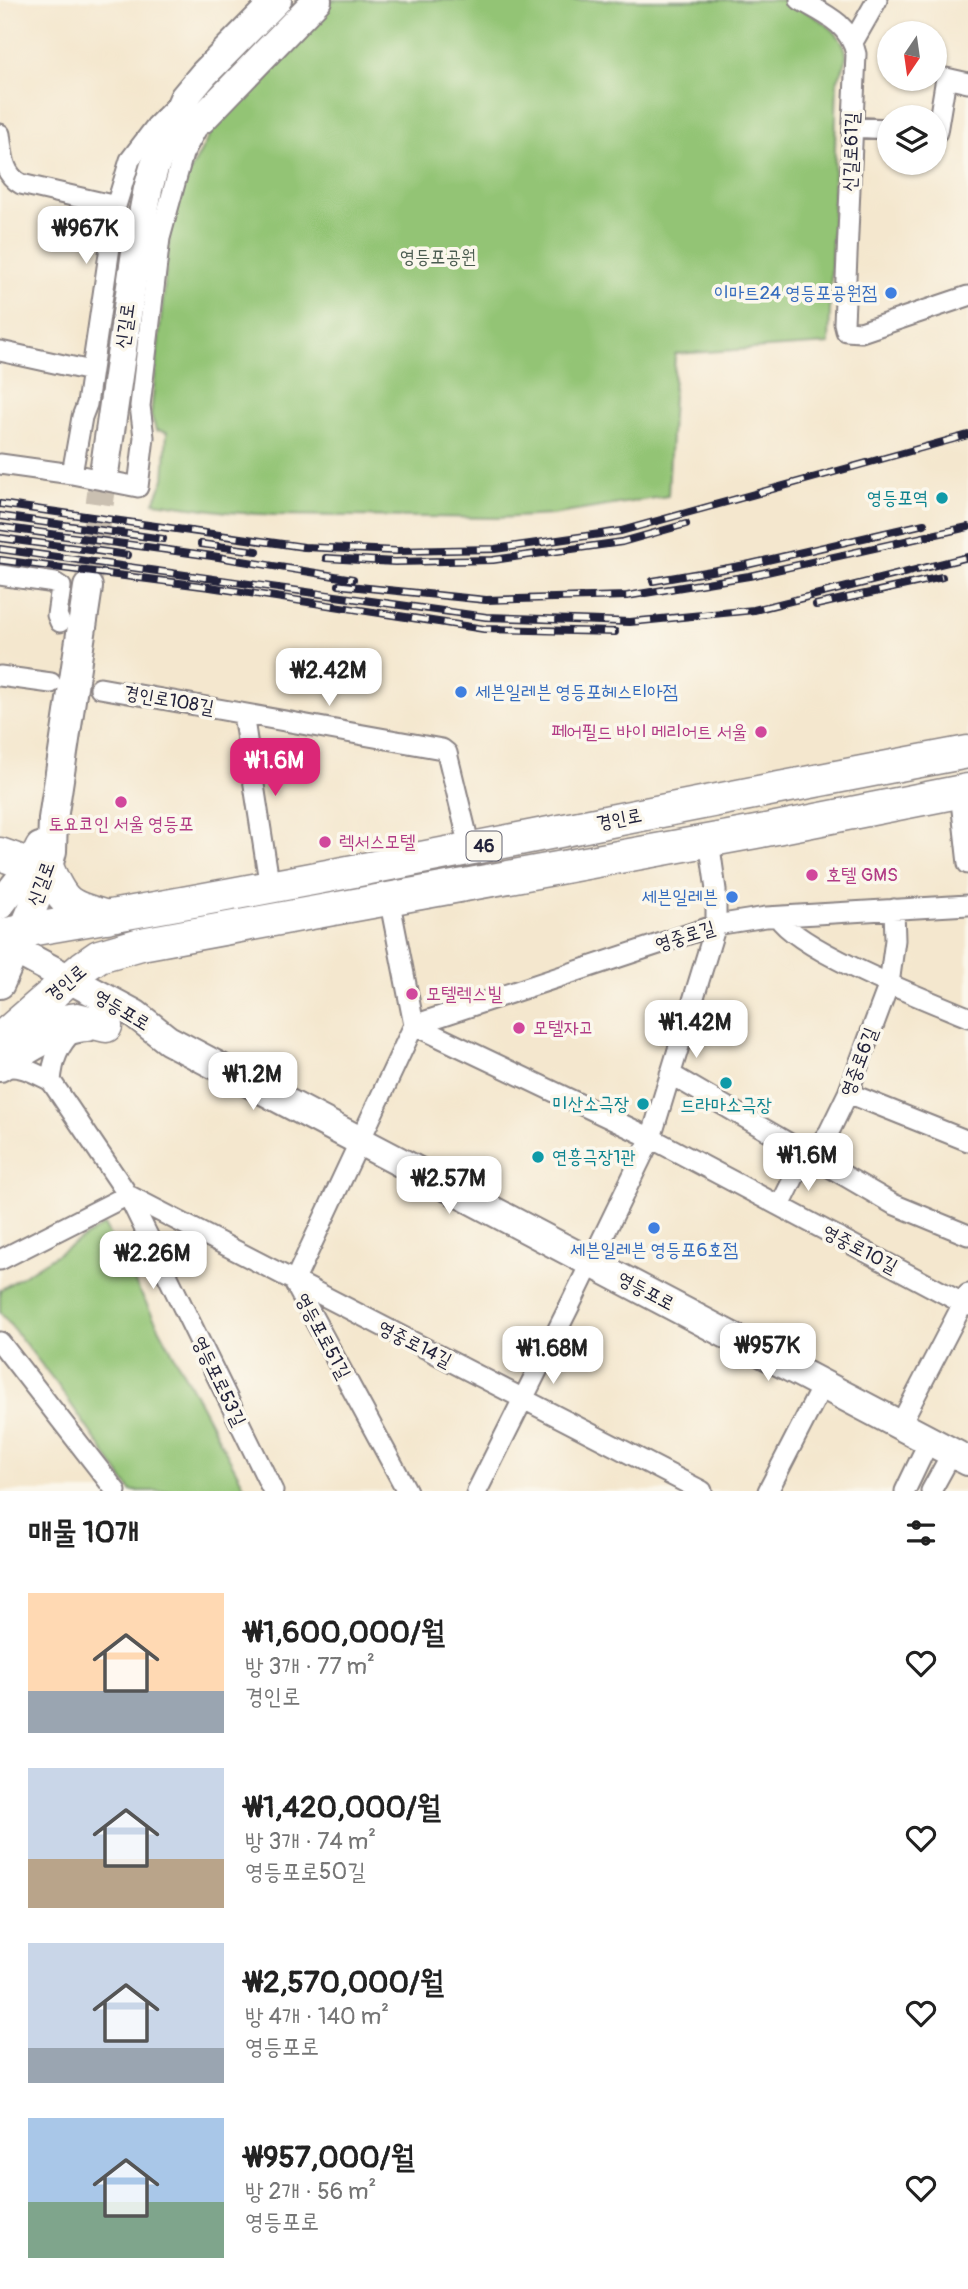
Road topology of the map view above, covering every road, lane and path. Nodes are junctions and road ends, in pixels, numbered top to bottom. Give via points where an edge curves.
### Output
1 (277, 0) edge
2 (317, 0) edge
3 (800, 0) edge
4 (877, 0) edge
5 (853, 43) junction
6 (968, 83) edge
7 (942, 105) edge
8 (193, 109) junction
9 (853, 127) junction
10 (877, 128) edge
11 (0, 134) edge
12 (116, 206) junction
13 (968, 296) edge
14 (0, 351) edge
15 (92, 371) junction
16 (0, 464) edge
17 (104, 473) tunnel mouth
18 (72, 474) junction
19 (0, 575) edge
20 (88, 587) tunnel mouth
21 (60, 622) dead end
22 (0, 676) edge
23 (51, 683) dead end
24 (100, 688) dead end
25 (243, 714) junction
26 (968, 752) edge
27 (964, 791) edge
28 (466, 831) dead end
29 (709, 840) junction
30 (0, 854) edge
31 (968, 864) edge
32 (39, 867) junction
33 (270, 888) junction
34 (390, 898) junction
35 (0, 905) edge
36 (968, 905) edge
37 (894, 909) junction
38 (778, 916) junction
39 (108, 918) junction
40 (716, 925) junction
41 (9, 941) edge
42 (69, 980) junction
43 (0, 984) edge
44 (889, 984) junction
45 (968, 1017) edge
46 (414, 1025) junction
47 (93, 1026) junction
48 (0, 1039) edge
49 (168, 1040) junction
50 (0, 1068) edge
51 (670, 1073) junction
52 (51, 1081) junction
53 (848, 1093) junction
54 (651, 1138) junction
55 (361, 1141) junction
56 (968, 1141) edge
57 (809, 1154) junction
58 (128, 1195) junction
59 (780, 1206) junction
60 (968, 1235) edge
61 (0, 1260) edge
62 (591, 1262) junction
63 (293, 1282) junction
64 (967, 1301) edge
65 (0, 1342) edge
66 (824, 1384) junction
67 (523, 1399) junction
68 (900, 1425) junction
69 (950, 1451) edge
70 (116, 1491) edge
71 (273, 1491) edge
72 (407, 1491) edge
73 (477, 1491) edge
74 (702, 1491) edge
75 (768, 1491) edge
76 (905, 1491) edge
77 (931, 1491) edge

1 - 8 main road, 신길로 via 204,74
2 - 8 main road, 신길로
3 - 5 street via 833,18
4 - 5 street
5 - 9 street, 신길로61길
6 - 7 street via 946,78
8 - 12 street via 156,125 130,160
8 - 17 main road, 신길로 via 167,142 148,189
8 - 18 street via 160,238 140,406 144,437 138,487
9 - 10 street
9 - 13 street, 신길로61길 via 846,331 861,332
11 - 12 street via 11,179
12 - 15 street
14 - 15 street
15 - 18 street
16 - 18 street
19 - 21 street via 61,587
20 - 32 main road, 신길로 via 53,819
22 - 23 street
24 - 25 street, 경인로108길
25 - 28 street, 경인로108길 via 442,749 447,753
25 - 33 street
26 - 33 main road, 경인로 / 46
27 - 29 main road, 경인로 / 46
27 - 31 street
29 - 34 main road, 경인로 / 46
29 - 40 street
30 - 32 main road
32 - 35 main road, 신길로
32 - 39 main road via 65,901
32 - 41 main road, 신길로
33 - 39 main road, 경인로 / 46
34 - 42 main road, 경인로 / 46 via 141,944 99,956
34 - 46 street
36 - 37 street, 영중로길
37 - 38 street, 영중로길
37 - 44 street, 영중로6길
38 - 40 street, 영중로길
38 - 44 street via 784,928
39 - 41 main road, 경인로 / 46
40 - 46 street, 영중로길
40 - 51 street
41 - 42 main road, 영등포로
41 - 43 main road, 신길로
42 - 48 main road, 경인로 / 46
42 - 49 main road, 영등포로 via 135,1014
44 - 45 street
44 - 53 street, 영중로6길
46 - 54 street, 영중로10길
46 - 55 street
47 - 48 main road via 77,1019 48,1023
47 - 49 main road, 영등포로
47 - 50 main road, 영등포로 via 23,1051
47 - 52 street via 73,1031 58,1049
49 - 55 main road, 영등포로
50 - 52 street via 26,1068
51 - 54 street
51 - 57 street
52 - 58 street, 영등포로53길
53 - 56 street
53 - 57 street, 영중로6길 via 816,1151
54 - 59 street, 영중로10길
54 - 62 street
55 - 62 main road, 영등포로
55 - 63 street, 영등포로51길
57 - 59 street, 영중로6길
57 - 60 street via 893,1204
58 - 61 street
58 - 63 street, 영중로14길
58 - 71 street, 영등포로53길
59 - 64 street, 영중로10길
62 - 66 main road, 영등포로
62 - 67 street
63 - 67 street, 영중로14길
63 - 72 street, 영등포로51길
64 - 68 street
65 - 70 street
66 - 68 main road, 영등포로
66 - 75 street
67 - 73 street
67 - 74 street, 영중로14길
68 - 69 main road, 영등포로
69 - 76 street
69 - 77 street

